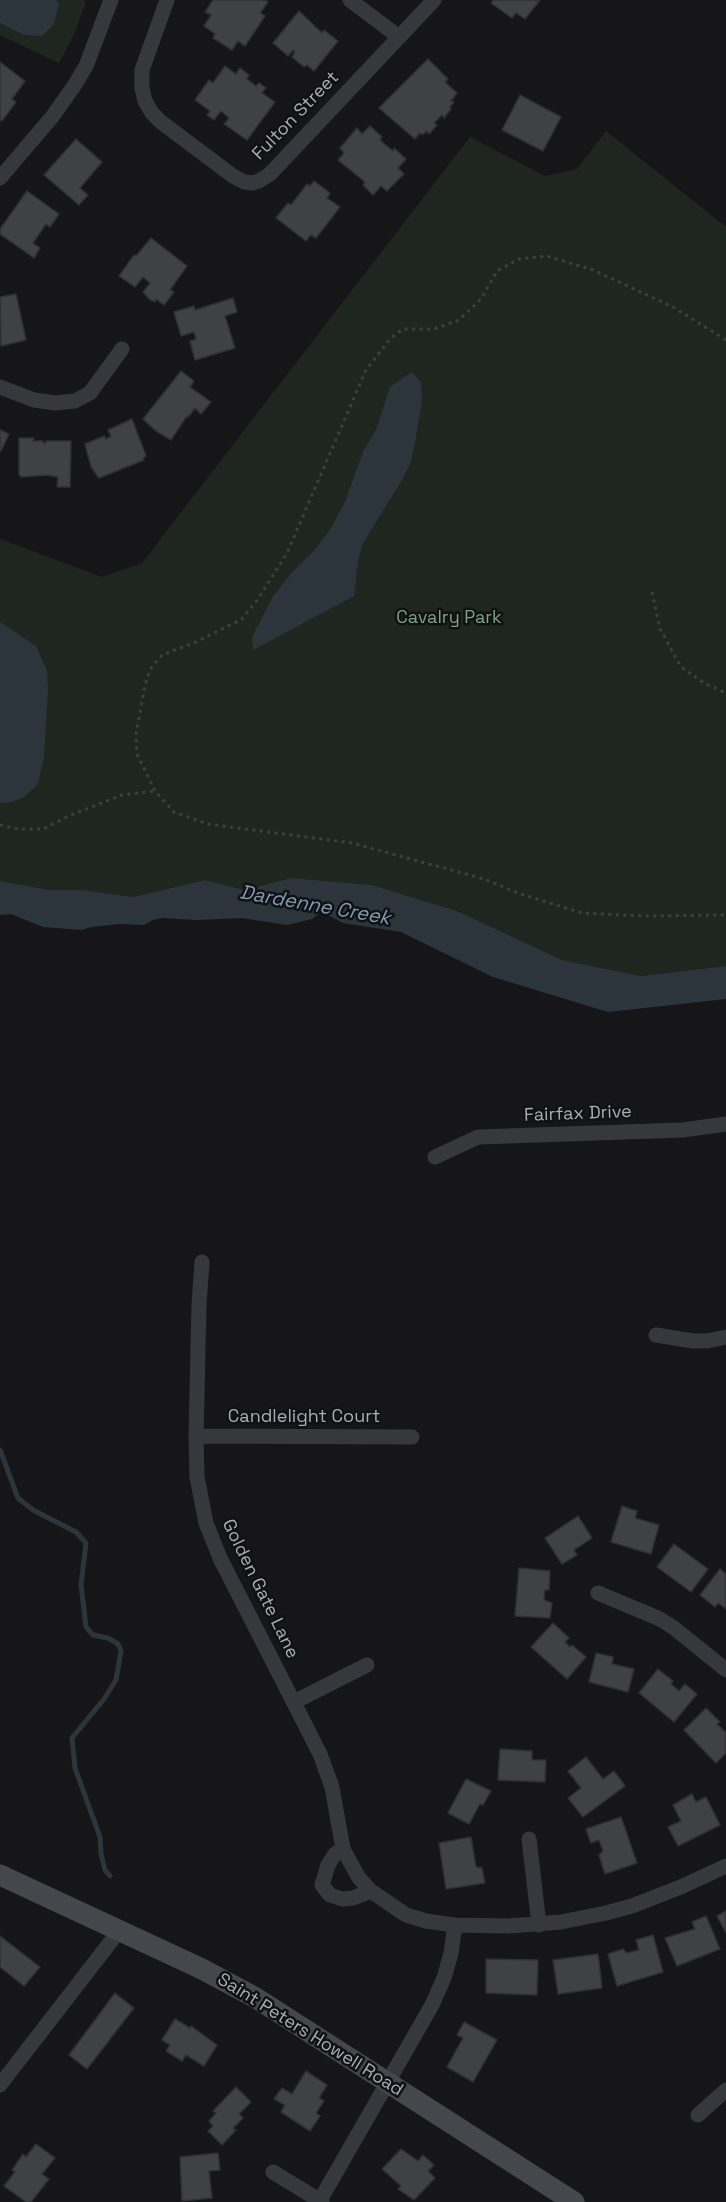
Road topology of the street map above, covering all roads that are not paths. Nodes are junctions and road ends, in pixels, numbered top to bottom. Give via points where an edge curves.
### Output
1 (111, 0) edge
2 (166, 0) edge
3 (350, 0) edge
4 (434, 0) edge
5 (399, 37) junction
6 (0, 178) edge
7 (122, 349) dead end
8 (0, 387) edge
9 (726, 1124) edge
10 (435, 1157) dead end
11 (202, 1262) dead end
12 (656, 1335) dead end
13 (726, 1337) edge
14 (196, 1436) junction
15 (412, 1437) dead end
16 (598, 1593) dead end
17 (367, 1665) dead end
18 (726, 1670) edge
19 (294, 1702) junction
20 (529, 1839) dead end
21 (343, 1849) junction
22 (726, 1866) edge
23 (0, 1875) edge
24 (371, 1891) junction
25 (455, 1925) junction
26 (539, 1925) junction
27 (119, 1931) junction
28 (387, 2082) junction
29 (0, 2085) edge
30 (726, 2090) edge
31 (698, 2115) dead end
32 (273, 2172) dead end
33 (320, 2201) edge
34 (574, 2202) edge

1 - 6 street via 86,66 74,86
2 - 5 street, Fulton Street via 142,70 145,101 161,122 244,182 259,181 270,174
3 - 5 street
4 - 5 street, Fulton Street
7 - 8 street via 90,393 75,401 34,400
9 - 10 street, Fairfax Drive via 683,1130 478,1137
11 - 14 street, Golden Gate Lane
12 - 13 street via 693,1341
14 - 15 street, Candlelight Court
14 - 19 street, Golden Gate Lane via 197,1477 212,1540
16 - 18 street via 660,1619
17 - 19 street
19 - 21 street, Golden Gate Lane via 328,1773
20 - 26 street
21 - 24 street, Golden Gate Lane
21 - 24 street via 328,1865 322,1885 330,1895 342,1899
22 - 26 street, Golden Gate Lane via 632,1906
23 - 27 main road, Saint Peters Howell Road
24 - 25 street, Golden Gate Lane via 406,1915
25 - 26 street, Golden Gate Lane
25 - 28 street via 444,1978
27 - 28 main road, Saint Peters Howell Road via 229,1983
27 - 29 street
28 - 33 street
28 - 34 main road, Saint Peters Howell Road
30 - 31 street
32 - 33 street

